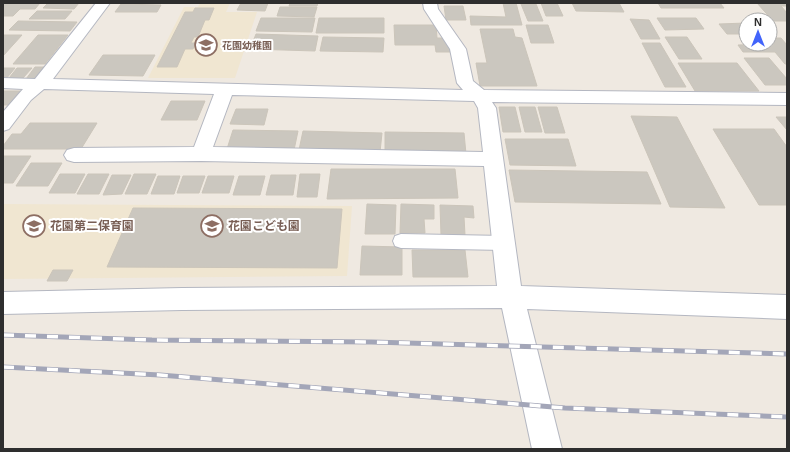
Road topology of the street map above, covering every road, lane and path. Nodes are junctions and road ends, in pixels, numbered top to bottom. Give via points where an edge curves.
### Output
1 (103, 3) edge
2 (430, 3) edge
3 (3, 83) edge
4 (40, 84) junction
5 (225, 89) junction
6 (480, 96) junction
7 (787, 99) edge
8 (3, 125) edge
9 (200, 154) junction
10 (74, 155) dead end
11 (494, 159) junction
12 (402, 241) dead end
13 (504, 243) junction
14 (512, 297) junction
15 (3, 303) edge
16 (787, 307) edge
17 (547, 449) edge

1 - 4 street
2 - 6 street via 431,9 458,49 466,83
3 - 4 street
4 - 5 street
4 - 8 street via 26,96
5 - 6 street
5 - 9 street
6 - 7 street
6 - 11 street via 487,108
9 - 10 street
9 - 11 street
11 - 13 street
12 - 13 lane
13 - 14 street
14 - 15 street
14 - 16 street
14 - 17 street

